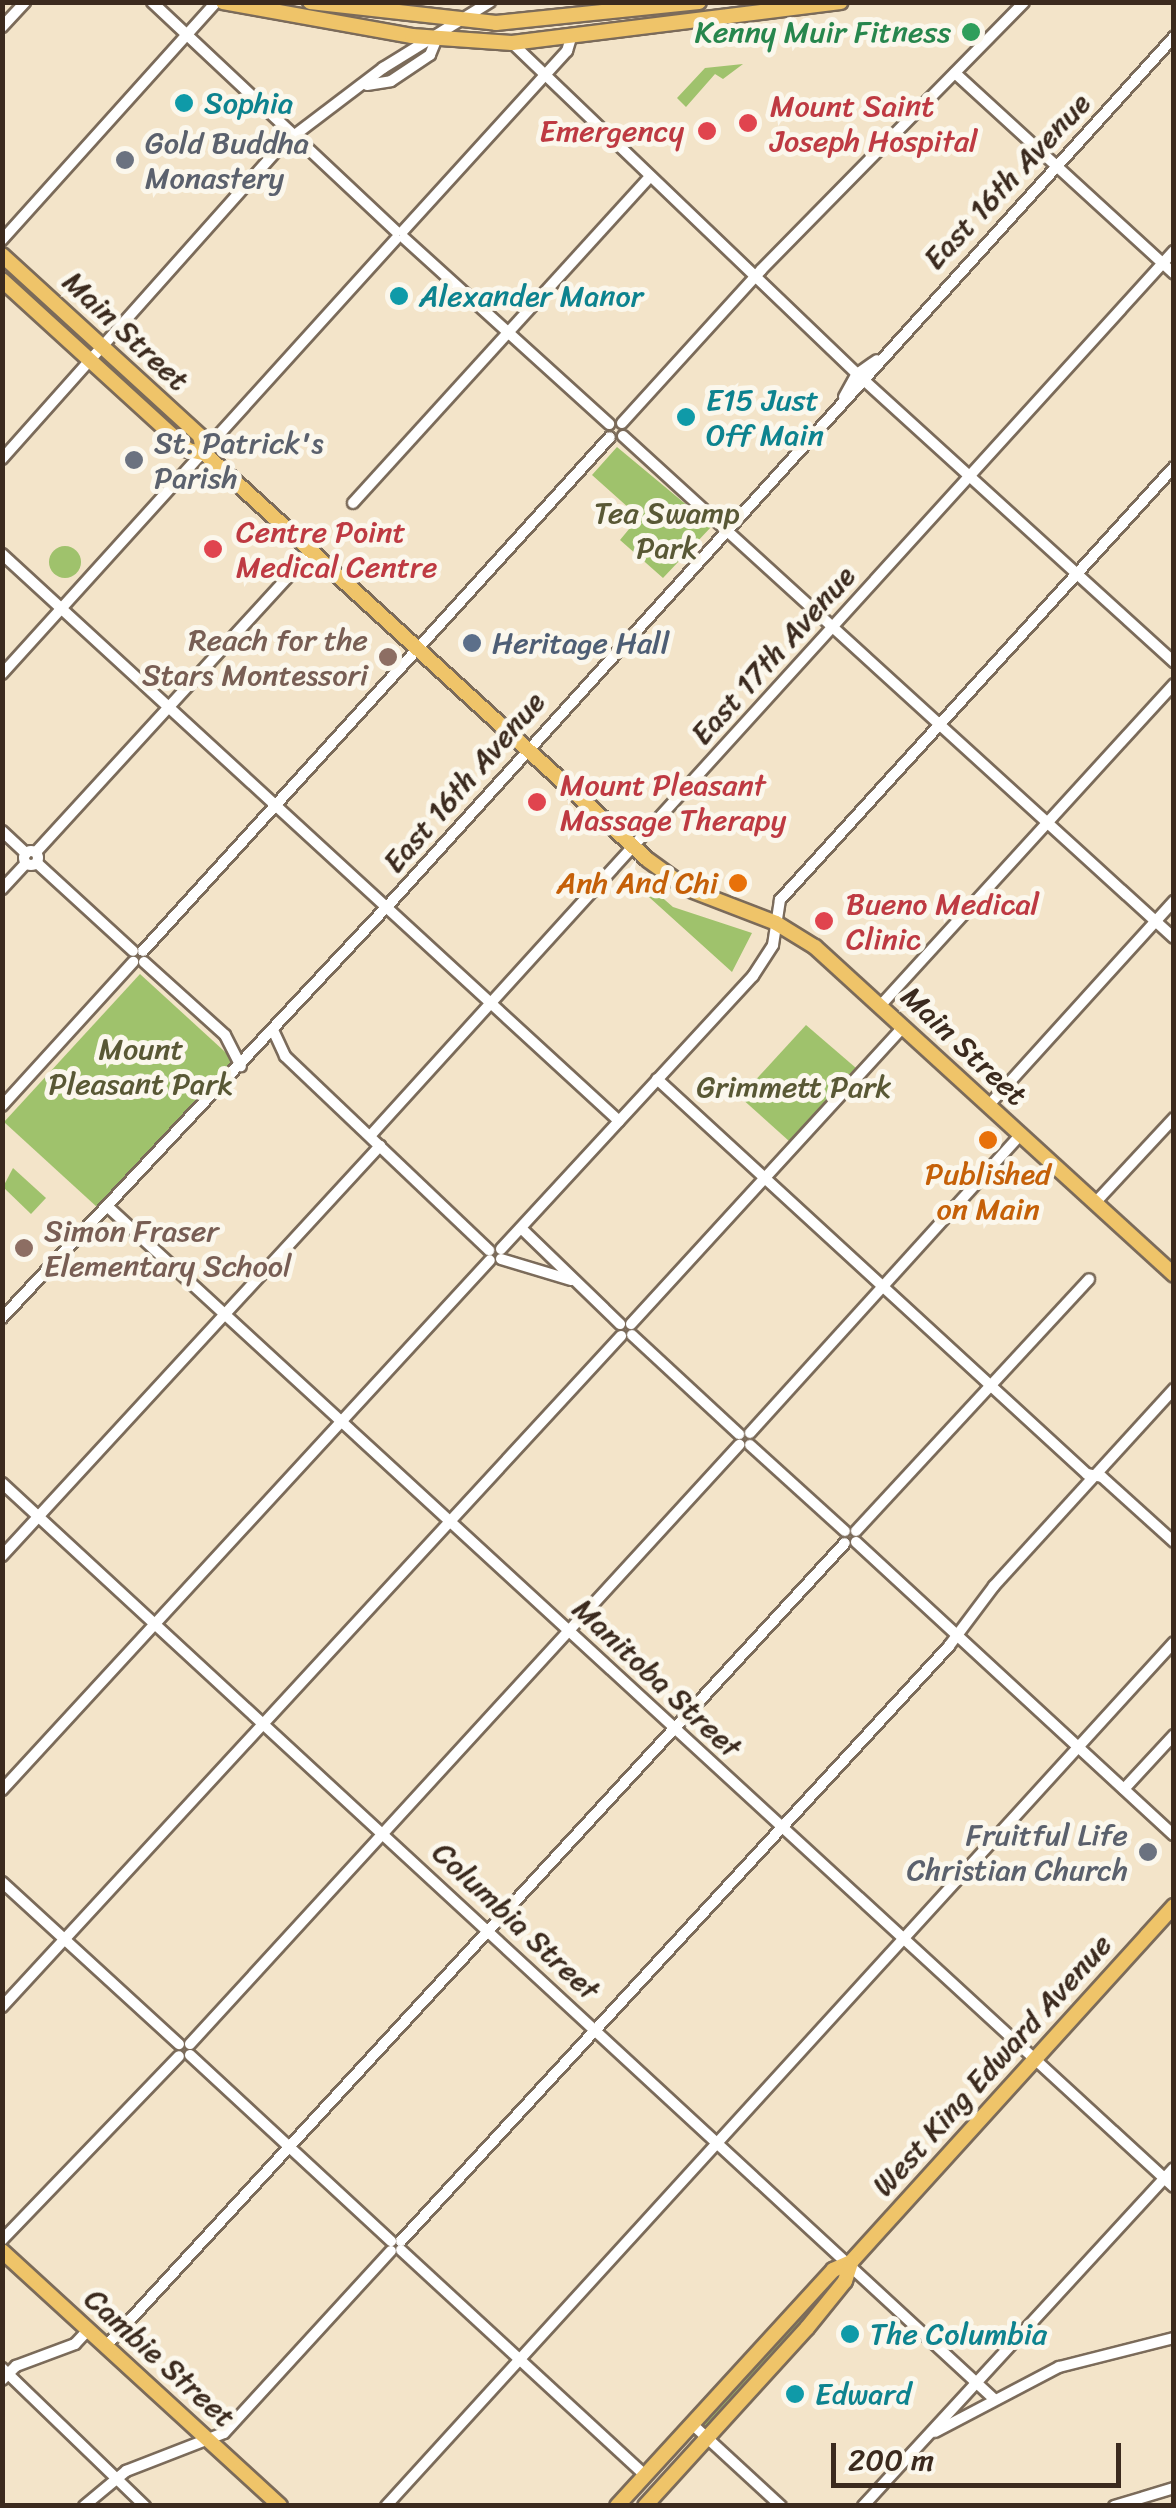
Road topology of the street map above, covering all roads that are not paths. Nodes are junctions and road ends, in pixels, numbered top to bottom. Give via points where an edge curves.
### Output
1 (25, 2) edge
2 (152, 2) edge
3 (220, 2) edge
4 (310, 2) edge
5 (490, 2) edge
6 (699, 2) edge
7 (840, 2) edge
8 (1024, 2) edge
9 (662, 4) edge
10 (462, 22) junction
11 (2, 27) edge
12 (1174, 37) edge
13 (184, 38) junction
14 (437, 38) junction
15 (571, 38) junction
16 (512, 44) junction
17 (955, 73) junction
18 (545, 76) junction
19 (292, 136) junction
20 (1056, 165) junction
21 (649, 178) junction
22 (400, 235) junction
23 (2, 240) edge
24 (1174, 251) edge
25 (2, 255) edge
26 (1162, 263) junction
27 (1174, 274) edge
28 (753, 278) junction
29 (2, 280) edge
30 (509, 332) junction
31 (105, 348) junction
32 (92, 362) junction
33 (861, 378) junction
34 (622, 423) junction
35 (609, 424) junction
36 (623, 436) junction
37 (610, 437) junction
38 (204, 452) junction
39 (2, 459) edge
40 (1174, 468) edge
41 (969, 474) junction
42 (353, 503) dead end
43 (724, 528) junction
44 (312, 551) junction
45 (2, 554) edge
46 (1077, 573) junction
47 (61, 609) junction
48 (831, 626) junction
49 (420, 649) junction
50 (1174, 662) edge
51 (2, 674) edge
52 (1174, 684) edge
53 (169, 708) junction
54 (939, 724) junction
55 (529, 749) junction
56 (277, 805) junction
57 (1048, 823) junction
58 (2, 831) edge
59 (634, 848) junction
60 (31, 858) junction
61 (2, 889) edge
62 (1174, 901) edge
63 (387, 906) junction
64 (1155, 921) junction
65 (776, 923) junction
66 (1174, 938) edge
67 (138, 957) junction
68 (492, 1004) junction
69 (880, 1006) junction
70 (902, 1028) junction
71 (274, 1030) junction
72 (240, 1066) junction
73 (657, 1079) junction
74 (2, 1106) edge
75 (988, 1106) junction
76 (1174, 1118) edge
77 (619, 1121) junction
78 (1020, 1135) junction
79 (370, 1136) junction
80 (380, 1146) junction
81 (764, 1178) junction
82 (1095, 1204) junction
83 (107, 1206) junction
84 (521, 1228) junction
85 (496, 1254) junction
86 (1174, 1274) edge
87 (1089, 1279) dead end
88 (572, 1280) junction
89 (882, 1286) junction
90 (225, 1313) junction
91 (2, 1318) edge
92 (626, 1330) junction
93 (990, 1385) junction
94 (1174, 1389) edge
95 (341, 1422) junction
96 (744, 1439) junction
97 (1094, 1476) junction
98 (2, 1482) edge
99 (39, 1516) junction
100 (450, 1520) junction
101 (851, 1537) junction
102 (1174, 1542) edge
103 (2, 1556) edge
104 (157, 1624) junction
105 (570, 1632) junction
106 (956, 1633) junction
107 (1174, 1642) edge
108 (264, 1723) junction
109 (674, 1728) junction
110 (1174, 1734) edge
111 (1080, 1748) junction
112 (1124, 1789) junction
113 (2, 1790) edge
114 (782, 1828) junction
115 (384, 1834) junction
116 (1174, 1835) edge
117 (2, 1882) edge
118 (1174, 1906) edge
119 (488, 1930) junction
120 (65, 1939) junction
121 (906, 1942) junction
122 (2, 2007) edge
123 (596, 2029) junction
124 (185, 2050) junction
125 (1033, 2059) junction
126 (721, 2143) junction
127 (290, 2147) junction
128 (1174, 2168) edge
129 (1169, 2182) edge
130 (2, 2240) edge
131 (396, 2246) junction
132 (2, 2251) edge
133 (851, 2262) junction
134 (88, 2330) junction
135 (1174, 2338) edge
136 (106, 2346) junction
137 (522, 2360) junction
138 (4, 2374) edge
139 (978, 2379) junction
140 (993, 2398) junction
141 (692, 2424) junction
142 (707, 2437) junction
143 (926, 2438) junction
144 (208, 2439) junction
145 (645, 2475) junction
146 (117, 2476) junction
147 (1174, 2488) edge
148 (84, 2506) edge
149 (144, 2506) edge
150 (280, 2506) edge
151 (386, 2506) edge
152 (618, 2506) edge
153 (644, 2506) edge
154 (781, 2506) edge
155 (862, 2506) edge
156 (1114, 2506) edge

1 - 11 street
2 - 13 street
3 - 13 street
3 - 14 main road
4 - 10 main road
5 - 10 street
6 - 9 main road
7 - 15 main road
8 - 17 street
9 - 10 main road via 529,23
10 - 14 street
12 - 20 street, East 16th Avenue
13 - 19 street
13 - 23 street
14 - 16 main road
14 - 19 street via 417,64 391,81 366,86
15 - 16 main road
15 - 18 street
16 - 18 street
17 - 20 street
17 - 28 street
18 - 21 street
18 - 22 street
19 - 22 street
19 - 31 street
20 - 26 street
20 - 33 street, East 16th Avenue
21 - 28 street
21 - 30 street
22 - 30 street
22 - 38 street
24 - 26 street, East 17th Avenue
25 - 31 main road, Main Street
26 - 27 street
26 - 41 street, East 17th Avenue
28 - 33 street
28 - 34 street
29 - 32 main road, Main Street
30 - 35 street
30 - 42 street
31 - 32 street
31 - 38 main road, Main Street via 200,436
32 - 38 main road, Main Street via 188,450
32 - 39 street
33 - 41 street
33 - 43 street, East 16th Avenue
34 - 35 street
34 - 36 street
35 - 37 street
36 - 37 street
36 - 43 street
37 - 49 street
38 - 44 main road, Main Street
38 - 47 street
40 - 46 street
41 - 46 street
41 - 48 street, East 17th Avenue
43 - 48 street
43 - 55 street, East 16th Avenue
44 - 49 main road, Main Street
44 - 53 street
45 - 47 street
46 - 50 street
46 - 54 street
47 - 51 street
47 - 53 street
48 - 54 street
48 - 59 street, East 17th Avenue
49 - 55 main road, Main Street
49 - 56 street
52 - 57 street
53 - 56 street
53 - 60 street
54 - 57 street
54 - 65 street via 780,900
55 - 59 main road, Main Street
55 - 63 street, East 16th Avenue
56 - 63 street
56 - 67 street
57 - 64 street
57 - 69 street
58 - 60 street
59 - 65 main road, Main Street via 688,889
59 - 68 street, East 17th Avenue
60 - 61 street
60 - 67 street
62 - 64 street
63 - 68 street
63 - 71 street, East 16th Avenue
64 - 66 street
64 - 75 street
65 - 69 main road, Main Street via 815,946
65 - 73 street via 773,944 753,976
67 - 72 street via 225,1035
67 - 74 street
68 - 77 street
68 - 79 street, East 17th Avenue
69 - 70 main road, Main Street
70 - 75 main road, Main Street
70 - 81 street
71 - 72 street, East 16th Avenue
71 - 79 street via 285,1056
72 - 83 street, East 16th Avenue
73 - 77 street
73 - 81 street
75 - 78 main road, Main Street
76 - 82 street
77 - 84 street
78 - 82 main road, Main Street
78 - 89 street
79 - 80 street
80 - 85 street
80 - 90 street
81 - 89 street
81 - 92 street
82 - 86 main road, Main Street
83 - 90 street, Manitoba Street
83 - 91 street, East 16th Avenue
84 - 85 street
84 - 88 street
85 - 88 street
85 - 95 street
87 - 93 street
88 - 92 street
89 - 93 street
89 - 96 street
90 - 95 street, Manitoba Street
90 - 99 street
92 - 96 street
92 - 100 street
93 - 97 street
93 - 101 street
94 - 97 street
95 - 100 street, Manitoba Street
95 - 104 street
96 - 101 street
96 - 105 street
97 - 102 street
97 - 106 street
98 - 99 street, Columbia Street
99 - 103 street
99 - 104 street, Columbia Street
100 - 105 street, Manitoba Street
100 - 108 street
101 - 106 street
101 - 109 street
104 - 108 street, Columbia Street
104 - 113 street
105 - 109 street, Manitoba Street
105 - 115 street
106 - 111 street
106 - 114 street
107 - 111 street
108 - 115 street, Columbia Street
108 - 120 street
109 - 114 street, Manitoba Street
109 - 119 street
110 - 112 street
111 - 112 street
111 - 121 street
112 - 116 street
114 - 121 street, Manitoba Street
114 - 123 street
115 - 119 street, Columbia Street
115 - 124 street
117 - 120 street
118 - 125 main road, West King Edward Avenue
119 - 123 street, Columbia Street
119 - 127 street
120 - 122 street
120 - 124 street
121 - 125 street, Manitoba Street
121 - 126 street
123 - 126 street, Columbia Street
123 - 131 street
124 - 127 street
124 - 130 street
125 - 129 street, Manitoba Street
125 - 133 main road, West King Edward Avenue
126 - 133 street, Columbia Street
126 - 137 street
127 - 131 street
127 - 136 street
128 - 129 street
129 - 139 street
131 - 137 street
131 - 144 street via 224,2433
132 - 134 main road, Cambie Street
133 - 139 street, Columbia Street
133 - 141 main road, West King Edward Avenue via 833,2270
133 - 142 main road, West King Edward Avenue via 845,2281
134 - 136 main road, Cambie Street
134 - 138 street via 75,2344
135 - 140 street via 1088,2357
136 - 144 main road, Cambie Street
137 - 145 street
137 - 151 street
138 - 146 street
139 - 140 street, Columbia Street
139 - 143 street
140 - 143 street
141 - 142 street
141 - 145 main road, West King Edward Avenue
142 - 153 main road, West King Edward Avenue
142 - 154 street
143 - 155 street
144 - 146 street
144 - 150 main road, Cambie Street
145 - 152 main road, West King Edward Avenue
146 - 148 street
146 - 149 street
147 - 156 street

